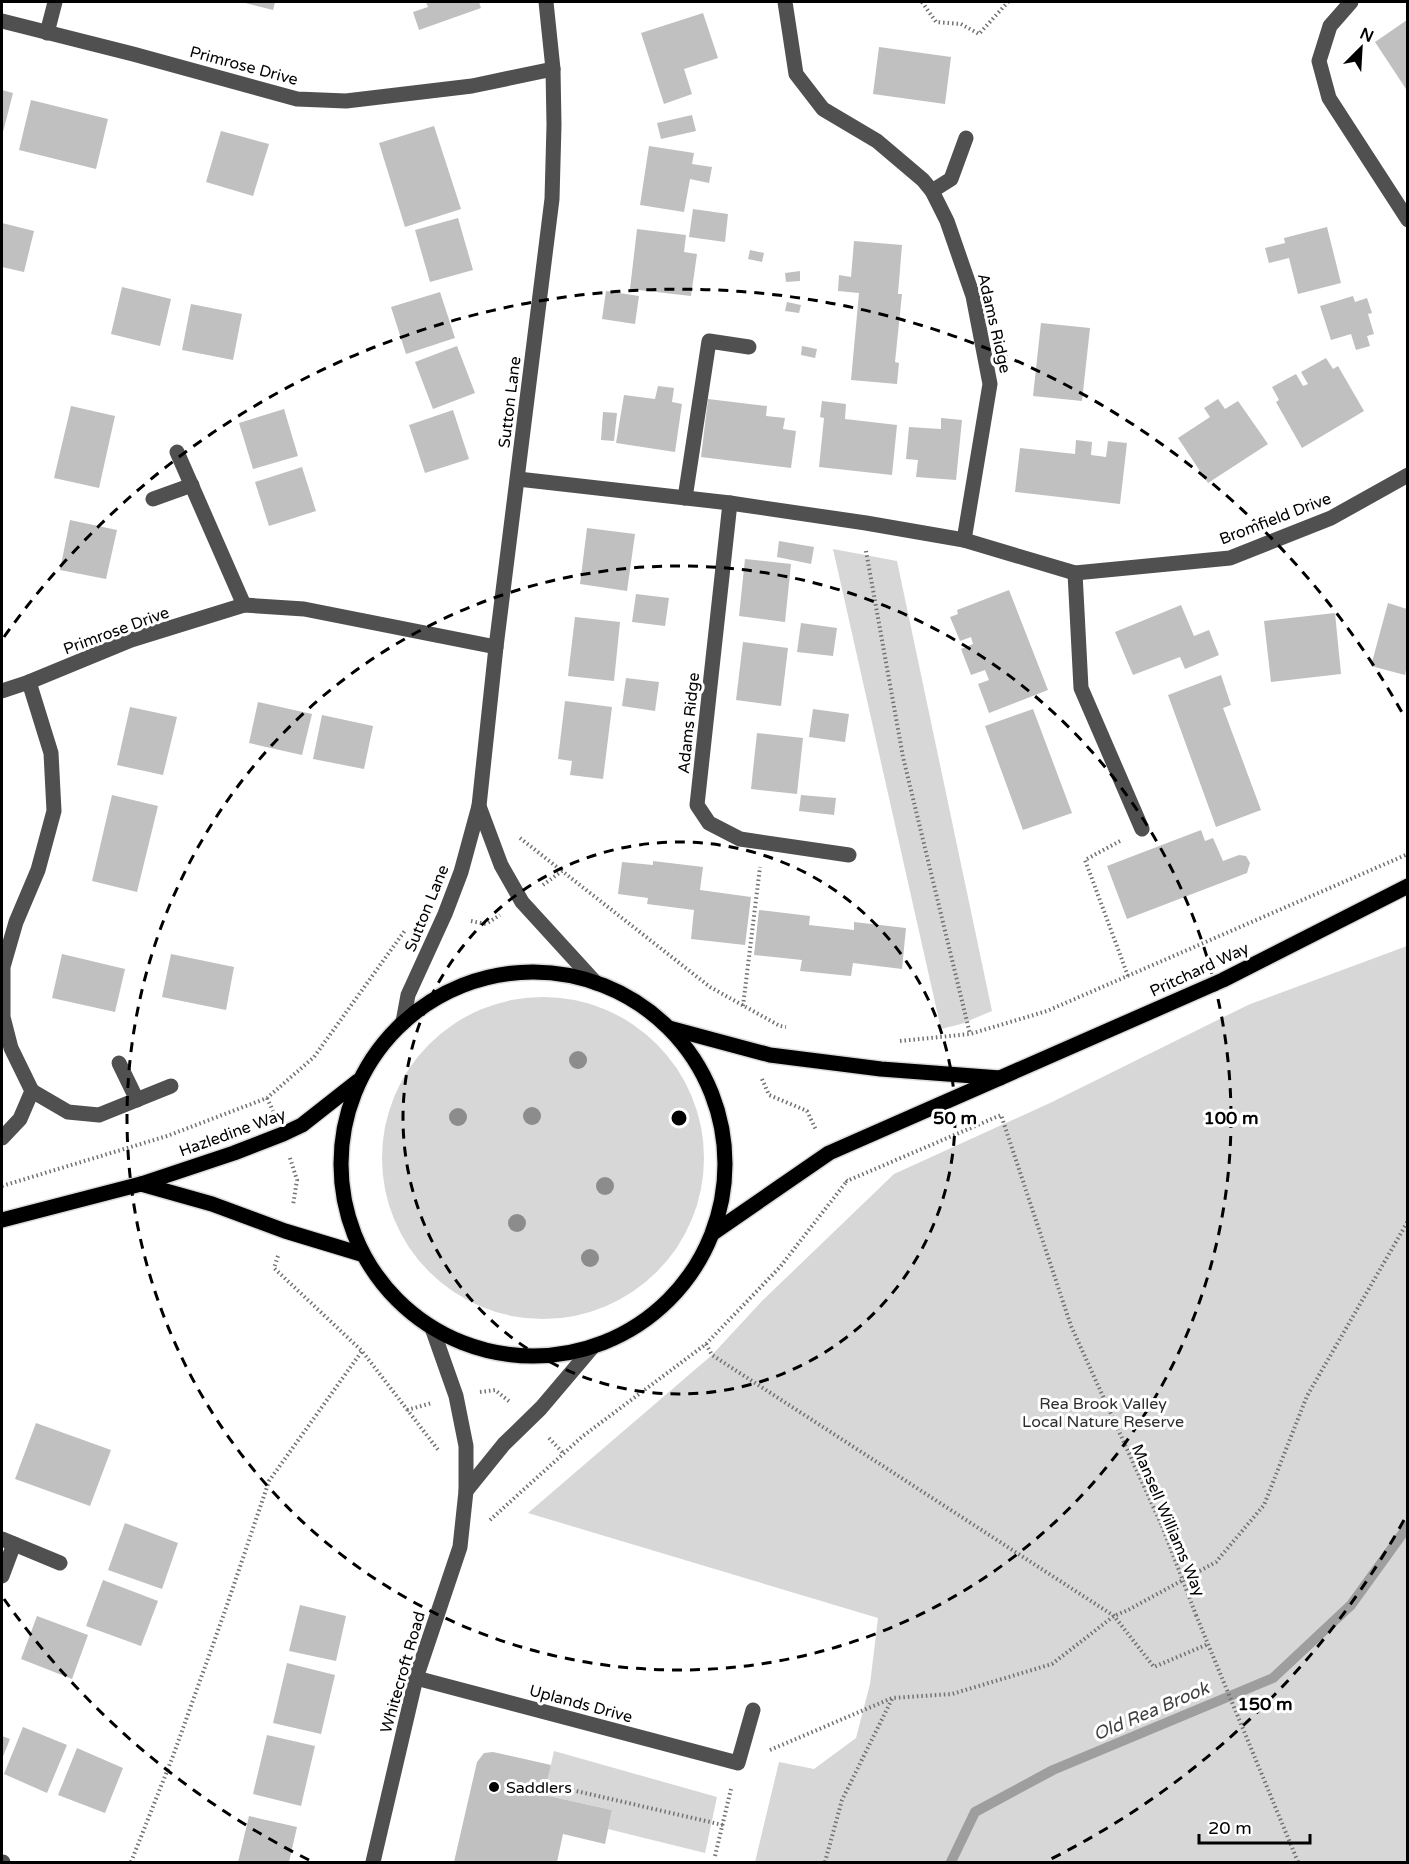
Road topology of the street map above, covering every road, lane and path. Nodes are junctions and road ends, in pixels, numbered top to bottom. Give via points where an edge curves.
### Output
1 (55, 2) edge
2 (546, 2) edge
3 (785, 2) edge
4 (922, 2) edge
5 (1008, 2) edge
6 (1351, 2) edge
7 (2, 21) edge
8 (47, 33) junction
9 (553, 69) junction
10 (966, 138) dead end
11 (932, 191) junction
12 (1407, 220) edge
13 (749, 347) dead end
14 (177, 452) dead end
15 (1407, 475) edge
16 (518, 479) junction
17 (192, 485) junction
18 (685, 498) junction
19 (153, 499) dead end
20 (730, 503) junction
21 (866, 523) junction
22 (964, 540) junction
23 (1075, 573) junction
24 (244, 605) junction
25 (496, 647) junction
26 (29, 682) junction
27 (2, 691) edge
28 (478, 806) junction
29 (1142, 829) joint
30 (763, 843) junction
31 (1407, 854) edge
32 (849, 855) dead end
33 (1407, 886) edge
34 (540, 888) dead end
35 (504, 913) dead end
36 (465, 920) dead end
37 (409, 925) dead end
38 (1128, 976) junction
39 (596, 983) junction
40 (743, 1006) junction
41 (403, 1022) junction
42 (669, 1028) junction
43 (791, 1028) dead end
44 (970, 1034) junction
45 (892, 1042) dead end
46 (119, 1063) dead end
47 (1002, 1078) junction
48 (762, 1079) dead end
49 (358, 1082) junction
50 (171, 1086) dead end
51 (32, 1092) junction
52 (267, 1098) junction
53 (137, 1100) junction
54 (274, 1111) dead end
55 (812, 1123) dead end
56 (2, 1138) edge
57 (291, 1160) dead end
58 (843, 1176) dead end
59 (141, 1184) junction
60 (2, 1186) edge
61 (294, 1201) dead end
62 (2, 1221) edge
63 (1407, 1221) edge
64 (713, 1233) junction
65 (361, 1254) junction
66 (432, 1328) junction
67 (706, 1344) dead end
68 (591, 1349) junction
69 (362, 1352) dead end
70 (475, 1393) dead end
71 (513, 1404) dead end
72 (420, 1406) dead end
73 (407, 1410) dead end
74 (547, 1436) dead end
75 (564, 1454) dead end
76 (466, 1491) junction
77 (8, 1542) edge
78 (60, 1563) dead end
79 (2, 1576) edge
80 (1114, 1616) junction
81 (1208, 1644) junction
82 (416, 1678) junction
83 (892, 1698) junction
84 (753, 1710) dead end
85 (738, 1763) junction
86 (546, 1784) dead end
87 (723, 1825) junction
88 (715, 1856) dead end
89 (131, 1863) edge
90 (373, 1863) edge
91 (825, 1863) edge
92 (1299, 1863) edge

1 - 8 street
2 - 9 street, Sutton Lane
3 - 11 street, Adams Ridge via 796,74 823,109 877,141
4 - 5 path via 936,22 961,24 980,34
6 - 12 street via 1330,26 1319,61 1329,98
7 - 8 street, Primrose Drive
8 - 9 street, Primrose Drive via 297,99 346,101 472,86
9 - 16 street, Sutton Lane via 552,199
10 - 11 street via 951,179
11 - 22 street, Adams Ridge via 947,221 973,296 990,384
13 - 18 street via 709,341
14 - 17 street
15 - 23 street, Bromfield Drive via 1331,518 1230,558
16 - 18 street
16 - 25 street, Sutton Lane
17 - 19 street
17 - 24 street
18 - 20 street
20 - 21 street
20 - 30 street, Adams Ridge via 697,805 710,823 740,839
21 - 22 street
21 - 44 path via 865,542 903,757
22 - 23 street
23 - 29 street via 1081,688
24 - 25 street, Primrose Drive via 304,609
24 - 26 street, Primrose Drive via 131,640
25 - 28 street, Sutton Lane
26 - 27 street, Primrose Drive
26 - 51 street via 51,753 54,811 38,870 16,922 3,967 3,1017 11,1048
28 - 39 street, Sutton Lane via 501,865 522,902
28 - 41 street, Sutton Lane via 461,872 408,995
29 - 38 path via 1085,860
30 - 32 street
30 - 40 path
31 - 38 path
33 - 47 main road, Pritchard Way via 1223,980
34 - 40 path via 562,871 710,987
35 - 36 path via 486,924
37 - 52 path via 314,1057
38 - 44 path via 1047,1011
39 - 41 main road via 556,974 514,973 474,981 436,998
39 - 42 main road via 635,1001
40 - 43 path
41 - 49 main road via 390,1034
42 - 47 main road, Pritchard Way via 770,1055
42 - 64 main road via 703,1075 722,1130 724,1187
44 - 45 path
46 - 53 street
47 - 64 main road, Pritchard Way via 829,1153
48 - 55 path via 769,1095 807,1111
49 - 59 main road, Hazledine Way via 302,1125 283,1134
49 - 65 main road via 342,1139 343,1200
50 - 53 street
51 - 53 street via 68,1112 99,1115
51 - 56 street via 20,1119
52 - 54 path
52 - 60 path via 167,1136
57 - 61 path via 297,1180
58 - 81 path, Mansell Williams Way, bridge via 847,1181 1001,1115 1071,1326 1162,1526
59 - 62 main road, Hazledine Way
59 - 65 main road
63 - 80 path via 1307,1396 1264,1505 1216,1562
64 - 68 main road via 690,1275 658,1311 619,1337
65 - 66 main road via 393,1297
66 - 68 main road via 465,1344 501,1354 537,1357
66 - 76 street, Whitecroft Road via 458,1406 466,1446
67 - 80 path via 712,1355
68 - 76 street
69 - 89 path via 269,1481 217,1634
70 - 71 path via 495,1390
72 - 73 path
74 - 75 path
76 - 82 street, Whitecroft Road via 460,1547
77 - 78 street
77 - 79 street
80 - 81 path via 1154,1666
80 - 83 path via 1052,1664 952,1694
81 - 92 path, Mansell Williams Way
82 - 85 street, Uplands Drive
82 - 90 street, Whitecroft Road
83 - 85 path
83 - 91 path via 842,1800
84 - 85 street
85 - 87 path
86 - 87 path
87 - 88 path

